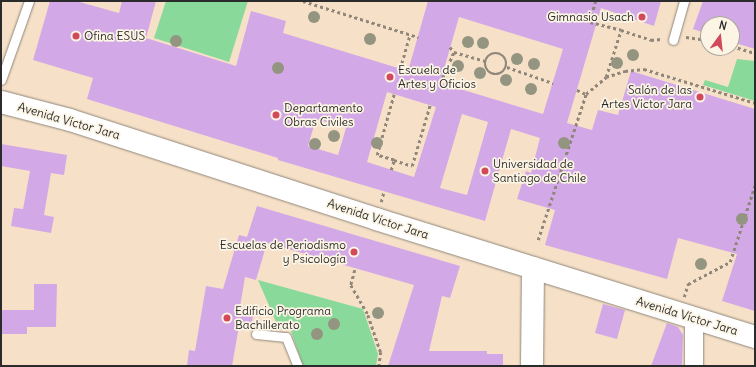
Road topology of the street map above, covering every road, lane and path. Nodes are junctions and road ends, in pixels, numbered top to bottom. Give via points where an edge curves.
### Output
1 (30, 1) edge
2 (303, 1) edge
3 (596, 1) edge
4 (684, 1) edge
5 (621, 30) junction
6 (410, 36) junction
7 (418, 38) dead end
8 (651, 40) dead end
9 (673, 40) dead end
10 (450, 47) dead end
11 (740, 48) edge
12 (454, 52) junction
13 (755, 53) edge
14 (486, 60) junction
15 (507, 67) junction
16 (400, 69) dead end
17 (606, 77) junction
18 (1, 80) edge
19 (440, 83) dead end
20 (553, 83) dead end
21 (577, 90) dead end
22 (394, 94) dead end
23 (586, 94) junction
24 (1, 102) edge
25 (755, 103) edge
26 (430, 105) dead end
27 (394, 160) junction
28 (390, 170) dead end
29 (755, 185) edge
30 (538, 240) dead end
31 (533, 268) junction
32 (356, 270) dead end
33 (686, 315) junction
34 (256, 334) dead end
35 (755, 336) edge
36 (298, 366) edge
37 (379, 366) edge
38 (532, 366) edge
39 (694, 366) edge

1 - 18 lane
2 - 6 path
3 - 5 path via 590,22
4 - 9 lane
5 - 8 path
5 - 17 path
6 - 7 path
6 - 16 path
10 - 12 path
11 - 13 path
12 - 14 path
12 - 19 path
14 - 15 path via 490,54 498,54 505,58
14 - 15 path via 486,70 494,74 501,74
15 - 20 path
17 - 23 path
17 - 25 path via 644,69
21 - 23 path
22 - 27 path via 377,155
23 - 30 path
24 - 31 main road, Avenida Víctor Jara via 70,120
26 - 27 path via 412,166
27 - 28 path
29 - 33 path via 730,262 688,284
31 - 33 main road, Avenida Víctor Jara
31 - 38 main road
32 - 37 path via 351,285 371,322 381,352
33 - 35 main road, Avenida Víctor Jara
33 - 39 street
34 - 36 lane via 286,337

